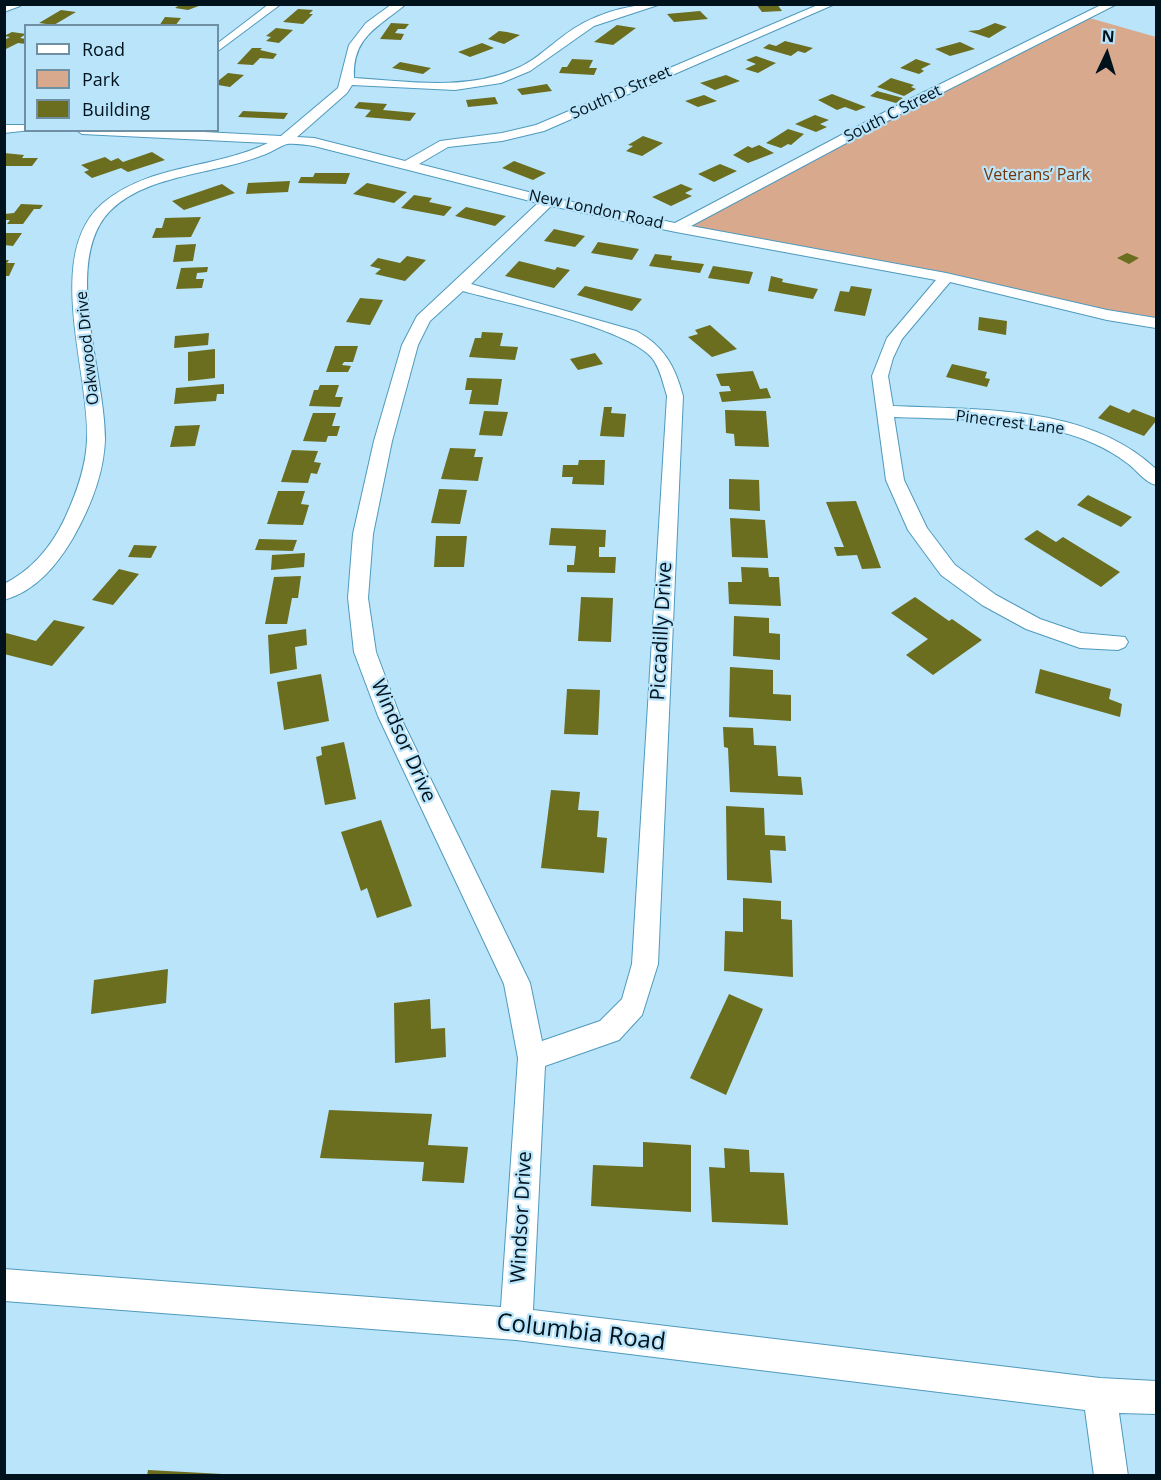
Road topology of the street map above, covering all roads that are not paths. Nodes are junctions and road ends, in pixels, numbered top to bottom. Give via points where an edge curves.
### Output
1 (16, 4) edge
2 (276, 4) edge
3 (401, 4) edge
4 (656, 4) edge
5 (830, 4) edge
6 (1112, 4) edge
7 (4, 9) edge
8 (219, 47) edge
9 (348, 81) junction
10 (4, 129) edge
11 (24, 129) edge
12 (160, 132) edge
13 (290, 139) junction
14 (408, 165) junction
15 (548, 201) junction
16 (676, 228) junction
17 (946, 277) junction
18 (460, 286) junction
19 (1107, 315) junction
20 (1156, 323) edge
21 (1156, 333) edge
22 (885, 411) junction
23 (1156, 478) edge
24 (4, 593) edge
25 (1118, 642) dead end
26 (532, 1058) junction
27 (4, 1285) edge
28 (516, 1324) junction
29 (1100, 1395) junction
30 (1156, 1398) edge
31 (1111, 1476) edge

1 - 7 street
2 - 8 street
3 - 9 street via 368,25 346,67
4 - 9 street via 583,27 519,72 502,78 423,87
5 - 14 street, South D Street via 540,128 445,144
6 - 16 street, South C Street via 906,106
9 - 13 street, Oakwood Drive
10 - 11 street
12 - 13 street, New London Road
13 - 14 street, New London Road
13 - 24 street, Oakwood Drive via 244,157 163,177 103,207 89,228 80,258 82,322 96,424 90,480 55,552 34,575
14 - 15 street, New London Road
15 - 16 street, New London Road
15 - 18 street, Windsor Drive
16 - 17 street, New London Road
17 - 19 street, New London Road
17 - 22 street via 895,338 885,358 880,376
18 - 26 street, Windsor Drive via 423,319 410,345 383,441 363,534 358,598 365,652 389,716 517,983
18 - 26 street, Piccadilly Drive via 636,337 656,350 669,370 675,396 645,964 633,1006 609,1031
19 - 20 street, New London Road
19 - 21 street, New London Road
22 - 23 street, Pinecrest Lane via 1047,424 1085,434 1128,455
22 - 25 street via 895,480 918,530 948,570 989,600 1033,624 1080,640
26 - 28 street, Windsor Drive
27 - 28 street, Columbia Road
28 - 29 street, Columbia Road
29 - 30 street, Columbia Road
29 - 31 street

